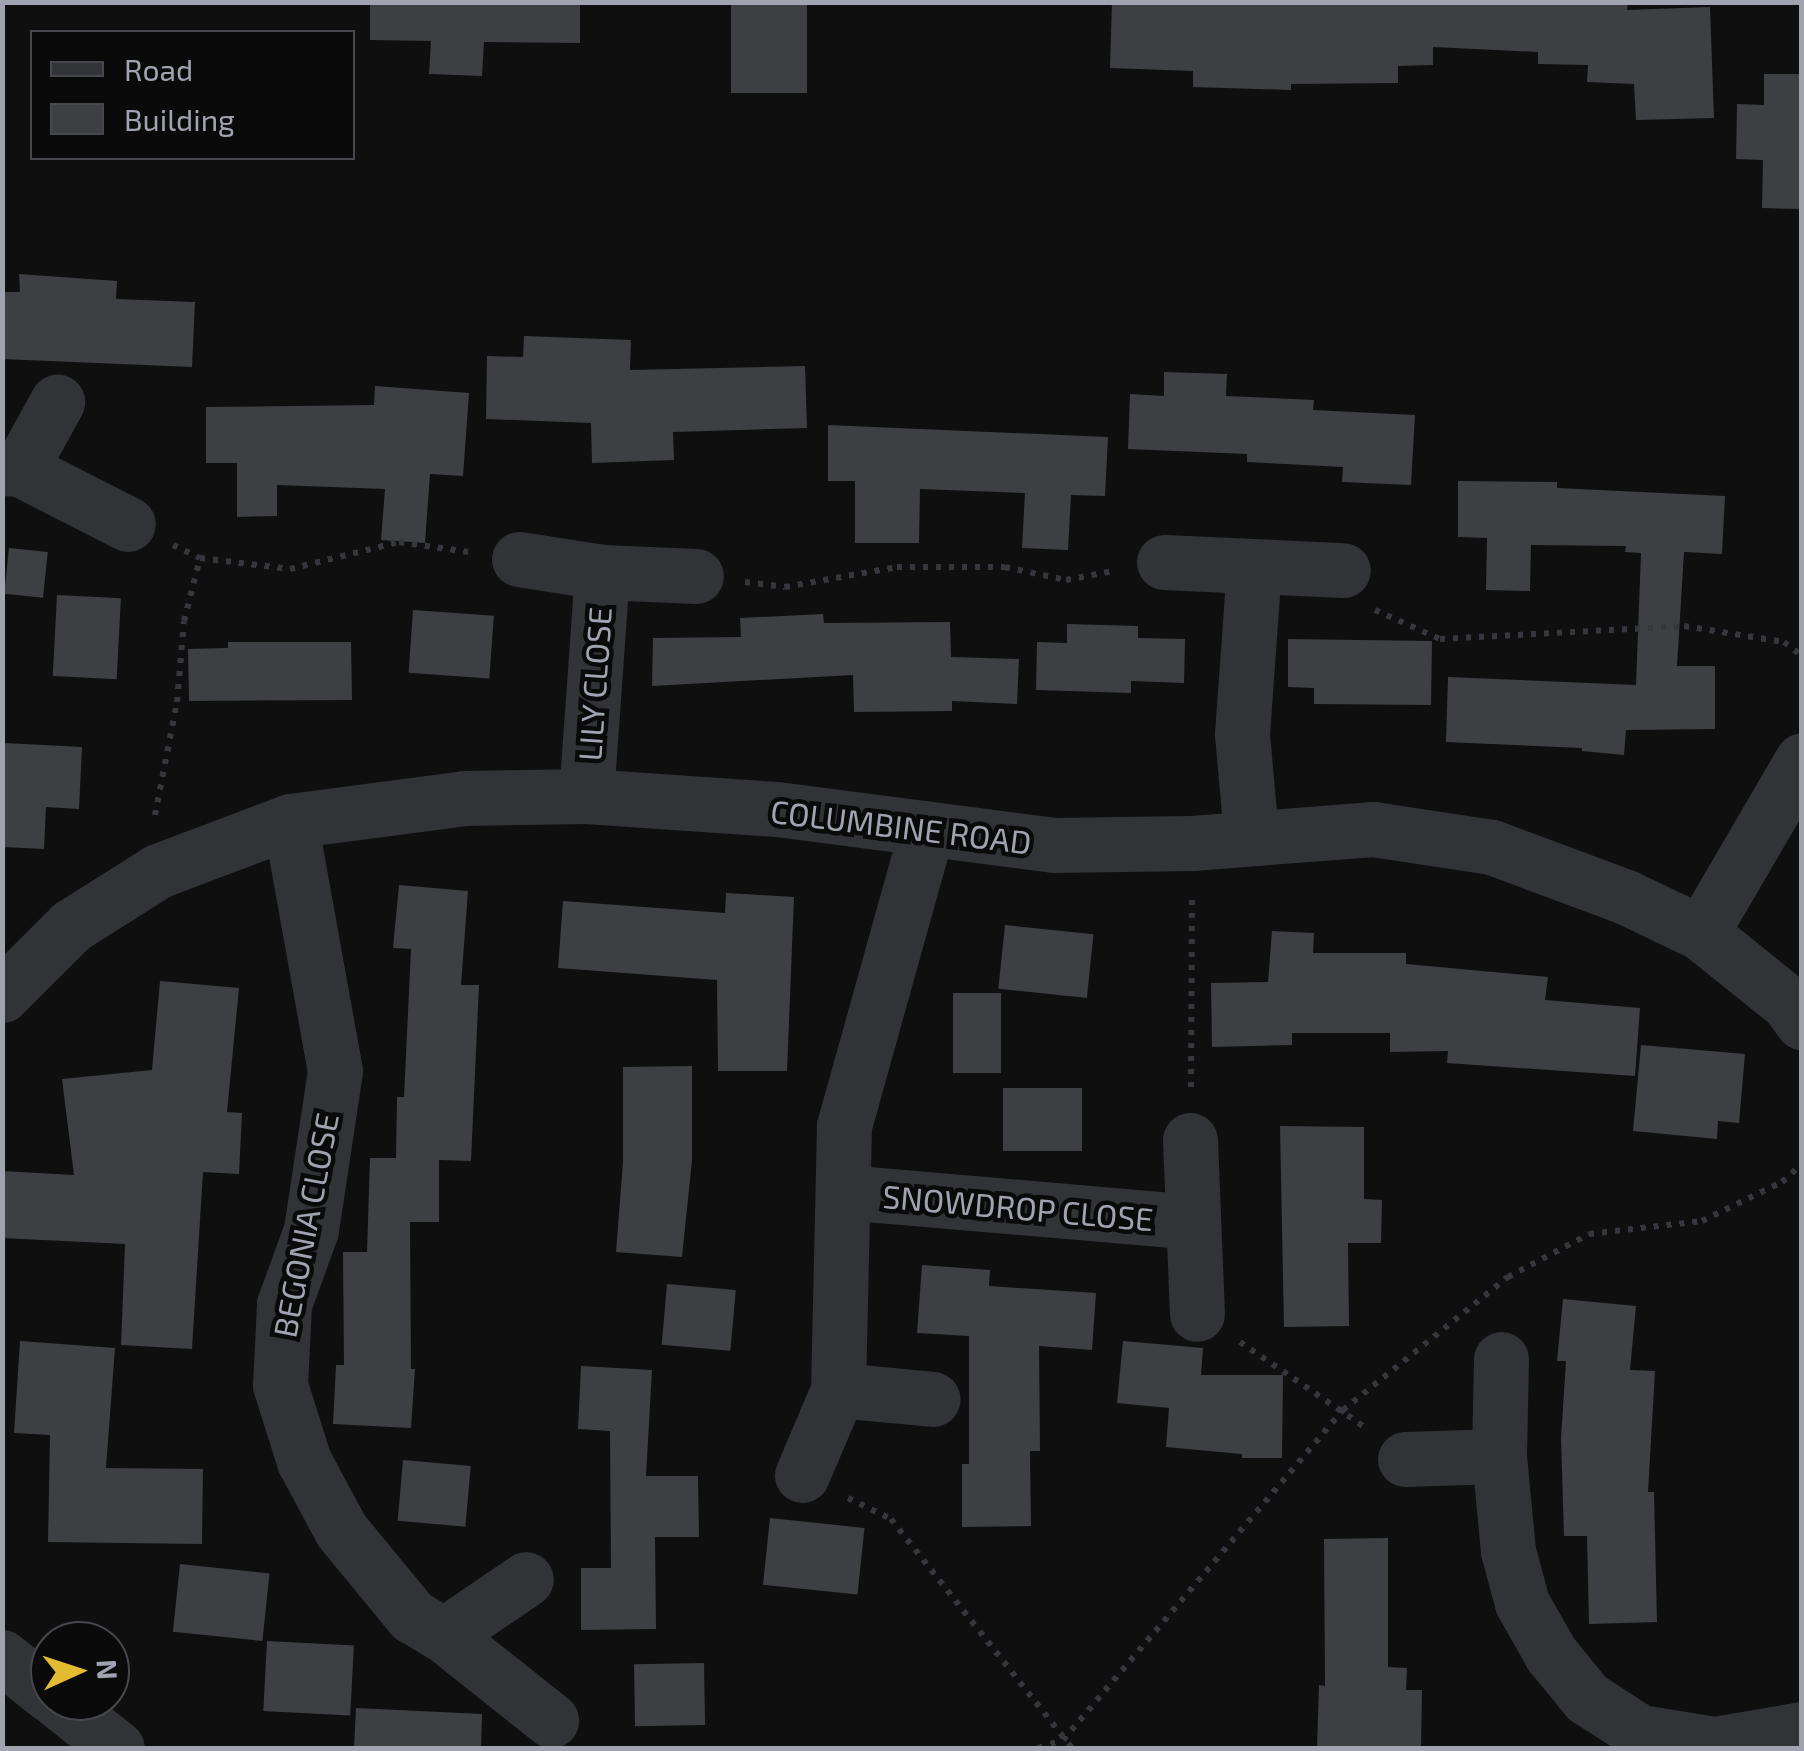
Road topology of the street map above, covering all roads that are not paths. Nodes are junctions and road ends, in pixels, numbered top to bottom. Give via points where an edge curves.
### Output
1 (58, 402) dead end
2 (11, 468) edge
3 (128, 524) road end
4 (519, 558) road end
5 (1164, 562) road end
6 (1254, 566) junction
7 (1343, 570) road end
8 (602, 572) junction
9 (696, 576) road end
10 (1802, 760) edge
11 (586, 796) junction
12 (290, 821) junction
13 (928, 828) junction
14 (1251, 835) junction
15 (1701, 933) junction
16 (2, 995) edge
17 (1802, 1022) edge
18 (1190, 1140) road end
19 (844, 1192) junction
20 (1191, 1222) junction
21 (1197, 1314) road end
22 (1501, 1359) dead end
23 (838, 1390) junction
24 (933, 1399) dead end
25 (1499, 1456) junction
26 (1405, 1458) dead end
27 (802, 1475) road end
28 (526, 1579) dead end
29 (444, 1635) junction
30 (2, 1657) edge
31 (30, 1679) edge
32 (551, 1720) dead end
33 (84, 1721) edge
34 (1802, 1729) edge
35 (118, 1748) edge

1 - 2 street
2 - 3 street
4 - 8 street, LILY CLOSE
5 - 6 street
6 - 7 street
6 - 14 street via 1242,734
8 - 9 street, LILY CLOSE
8 - 11 street, LILY CLOSE
10 - 15 street
11 - 12 street, COLUMBINE ROAD via 465,798
11 - 13 street, COLUMBINE ROAD
12 - 16 street, COLUMBINE ROAD via 158,871 71,926
12 - 29 street, BEGONIA CLOSE via 335,1072 311,1230 284,1304 280,1385 304,1461 340,1530 412,1616
13 - 14 street, COLUMBINE ROAD via 1052,844 1192,843
13 - 19 street, SNOWDROP CLOSE via 844,1126
14 - 15 street, COLUMBINE ROAD via 1373,829 1492,847
15 - 17 street, COLUMBINE ROAD
18 - 20 street, SNOWDROP CLOSE
19 - 20 street, SNOWDROP CLOSE
19 - 23 street, SNOWDROP CLOSE
20 - 21 street, SNOWDROP CLOSE
22 - 25 street
23 - 24 street
23 - 27 street, SNOWDROP CLOSE
25 - 26 street
25 - 34 street via 1508,1551 1522,1604 1587,1698 1640,1732 1714,1744
28 - 29 street
29 - 32 street, BEGONIA CLOSE
30 - 31 street
33 - 35 street

